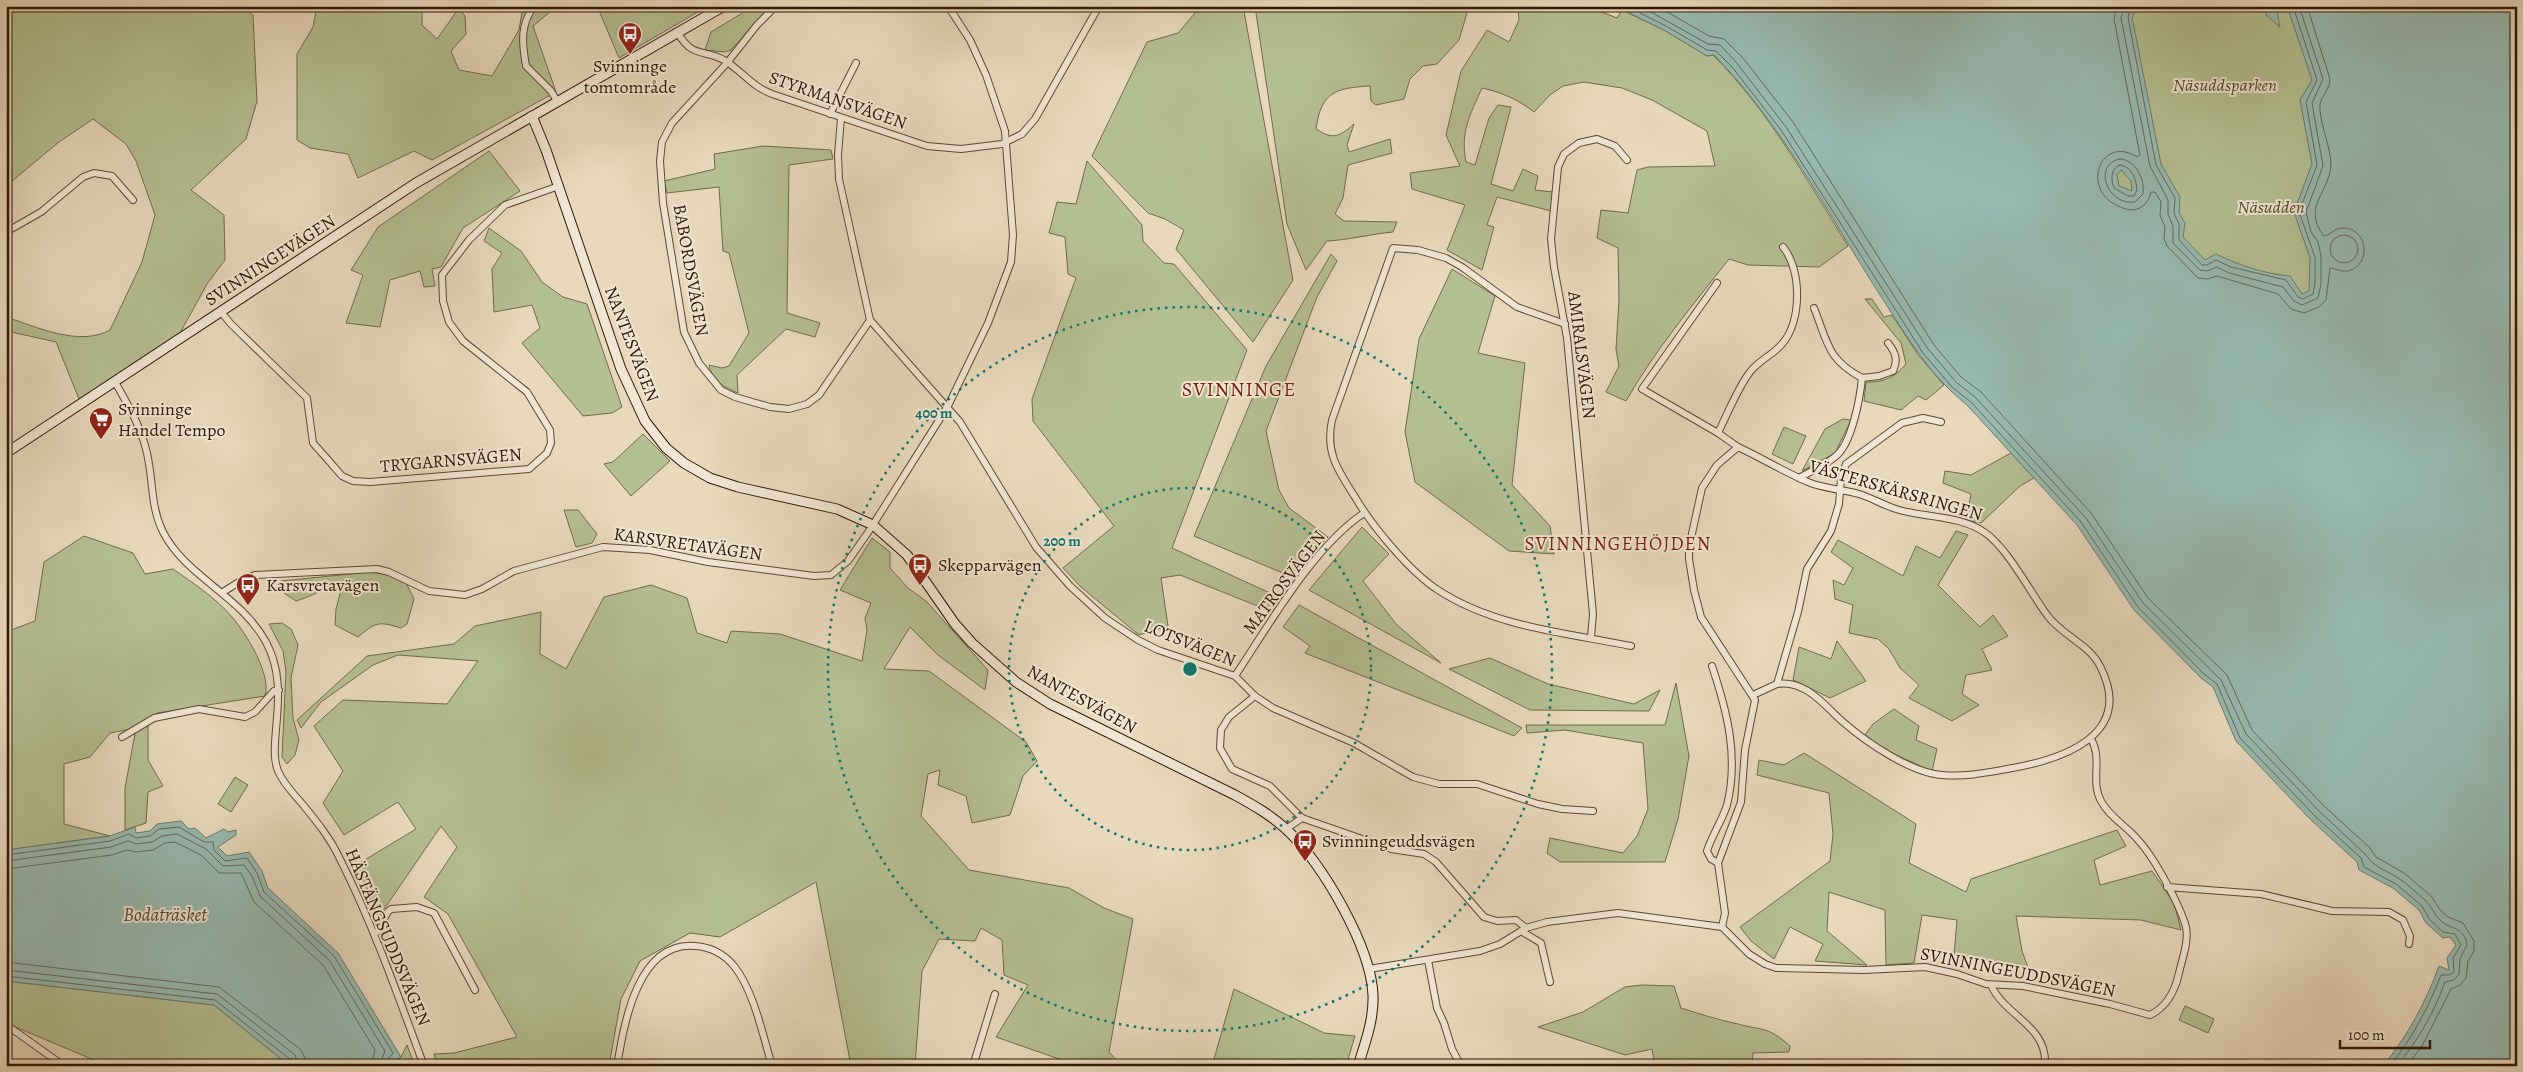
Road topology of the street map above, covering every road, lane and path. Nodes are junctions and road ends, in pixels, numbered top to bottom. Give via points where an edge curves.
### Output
1 (446, 6) edge
2 (451, 6) edge
3 (534, 6) edge
4 (724, 6) edge
5 (776, 6) edge
6 (948, 6) edge
7 (1099, 6) edge
8 (678, 34) junction
9 (728, 63) junction
10 (856, 63) dead end
11 (557, 101) junction
12 (830, 114) junction
13 (532, 116) junction
14 (841, 118) junction
15 (1007, 142) junction
16 (1628, 160) dead end
17 (558, 186) junction
18 (133, 200) dead end
19 (6, 232) edge
20 (1783, 247) dead end
21 (1717, 282) dead end
22 (1814, 308) dead end
23 (221, 312) junction
24 (870, 320) junction
25 (1565, 324) junction
26 (1888, 343) dead end
27 (1862, 378) junction
28 (115, 382) junction
29 (948, 406) junction
30 (1940, 422) dead end
31 (1718, 432) junction
32 (1738, 447) junction
33 (6, 454) edge
34 (1799, 478) junction
35 (1839, 490) junction
36 (1364, 513) junction
37 (873, 525) junction
38 (223, 592) junction
39 (1591, 637) junction
40 (1631, 646) dead end
41 (1712, 666) dead end
42 (1235, 676) junction
43 (1777, 684) junction
44 (279, 690) junction
45 (1753, 695) junction
46 (1255, 696) junction
47 (122, 736) dead end
48 (2091, 739) junction
49 (1593, 811) dead end
50 (1302, 818) junction
51 (1286, 829) junction
52 (1718, 863) junction
53 (2167, 887) junction
54 (1722, 927) junction
55 (1523, 929) junction
56 (374, 934) junction
57 (2409, 944) dead end
58 (1428, 960) junction
59 (1369, 969) junction
60 (1550, 982) dead end
61 (1991, 984) junction
62 (475, 990) dead end
63 (995, 994) dead end
64 (12, 1029) dead end
65 (60, 1066) edge
66 (424, 1066) edge
67 (617, 1066) edge
68 (772, 1066) edge
69 (973, 1066) edge
70 (1358, 1066) edge
71 (1461, 1066) edge
72 (2045, 1066) edge

1 - 2 street
3 - 11 street via 522,29 526,66
4 - 8 street, SVINNINGEVÄGEN
5 - 9 street, BABORDSVÄGEN via 757,24
6 - 15 street via 970,40 986,75 1004,124
7 - 15 street via 1035,119 1022,134
8 - 9 street, STYRMANSVÄGEN via 693,51
8 - 11 street, SVINNINGEVÄGEN
9 - 12 street, STYRMANSVÄGEN via 760,89
9 - 24 street, BABORDSVÄGEN via 672,123 661,147 661,189 669,250 682,324 693,353 725,393 770,407 799,408 822,392
10 - 12 street
11 - 13 street, SVINNINGEVÄGEN
12 - 14 street, STYRMANSVÄGEN
13 - 17 street, NANTESVÄGEN
13 - 23 street, SVINNINGEVÄGEN via 416,183
14 - 15 street, STYRMANSVÄGEN via 935,147 961,149
14 - 24 street via 839,179
15 - 29 street via 1013,235 1011,262 988,322
16 - 25 street, AMIRALSVÄGEN via 1610,143 1594,139 1574,146 1559,162 1551,239
17 - 23 street, TRYGARNSVÄGEN via 505,204 475,233 442,275 448,322 462,341 527,392 550,430 551,443 547,453 529,470 370,482 353,481 342,476 313,443 307,398
17 - 37 street, NANTESVÄGEN via 621,369 645,421 666,448 698,472 726,484 837,509
18 - 19 street via 112,176 94,173 84,177 41,212
20 - 31 street via 1791,260 1796,280 1798,300 1794,317 1783,344 1750,372
21 - 31 street, VÄSTERSKÄRSRINGEN via 1642,389
22 - 27 street via 1830,352 1844,368
23 - 28 street, SVINNINGEVÄGEN
24 - 29 street, LOTSVÄGEN
25 - 36 street via 1517,307 1462,266 1446,258 1418,250 1393,248 1329,436 1333,460
25 - 39 street, AMIRALSVÄGEN via 1593,614
26 - 27 street via 1897,362 1893,371
27 - 34 street via 1855,418 1838,455
28 - 33 street, SVINNINGEVÄGEN
28 - 38 street, HÄSTÄNGSUDDSVÄGEN via 143,438 153,500 163,531 181,558
29 - 37 street
29 - 42 street, LOTSVÄGEN via 970,436 1036,547 1070,586 1106,618 1138,640
30 - 35 street via 1923,418 1902,423 1846,464
31 - 32 street, VÄSTERSKÄRSRINGEN
32 - 34 street, VÄSTERSKÄRSRINGEN
32 - 45 street via 1717,465 1702,488 1689,559 1701,617
34 - 35 street, VÄSTERSKÄRSRINGEN
35 - 43 street via 1839,504 1831,531 1807,569
35 - 48 street, VÄSTERSKÄRSRINGEN via 1860,494 1898,510 1970,524 1991,537 2054,624 2101,666 2110,706 2103,726
36 - 39 street via 1416,571 1452,599 1519,623
36 - 42 street, MATROSVÄGEN via 1320,554
37 - 38 street, KARSVRETAVÄGEN via 848,561 832,575 814,576 708,562 650,550 603,547 514,571 465,595 430,591 377,569 255,576
37 - 51 street, NANTESVÄGEN via 906,555 972,643 1016,682 1050,704 1235,795
38 - 44 street, HÄSTÄNGSUDDSVÄGEN via 250,619 266,642 276,669
39 - 40 street
41 - 52 street via 1732,742 1726,807 1707,851
42 - 46 street, LOTSVÄGEN
43 - 45 street
43 - 48 street, VÄSTERSKÄRSRINGEN via 1790,685 1816,697 1875,747 1935,774 1976,775 2025,767 2074,749
44 - 47 street via 274,691 253,714 245,717 199,709 154,718
44 - 56 street, HÄSTÄNGSUDDSVÄGEN via 274,752 278,772 331,842
45 - 52 street via 1755,704 1745,750 1741,802
46 - 49 street, LOTSVÄGEN via 1285,714 1366,749 1423,781 1446,785 1477,784 1538,804
46 - 50 street via 1225,721 1219,735 1220,748 1232,769 1270,786
48 - 53 street, SVINNINGEUDDSVÄGEN via 2097,752 2097,789 2102,803 2140,841
50 - 51 street
50 - 55 street via 1391,849 1424,854 1436,862 1484,917 1497,921 1516,920
51 - 59 street, NANTESVÄGEN via 1325,879 1355,932
52 - 54 street via 1725,913
53 - 57 street via 2260,894 2332,911 2389,912 2403,920 2410,936
53 - 61 street, SVINNINGEUDDSVÄGEN via 2178,908 2186,936 2178,977 2160,1011 2150,1015 2022,986
54 - 55 street via 1618,913 1547,922
54 - 61 street, SVINNINGEUDDSVÄGEN via 1749,954 1776,968 1864,970 1926,967
55 - 58 street via 1492,947
55 - 60 street via 1541,943
56 - 62 street via 381,929 391,909 417,906 434,913
56 - 66 street, HÄSTÄNGSUDDSVÄGEN
58 - 59 street
58 - 71 street via 1437,1008
59 - 70 street, NANTESVÄGEN via 1372,1012
61 - 72 street via 2040,1038
63 - 69 street
64 - 65 street via 57,1060
67 - 68 street via 627,1016 646,973 665,953 693,946 717,952 739,974

